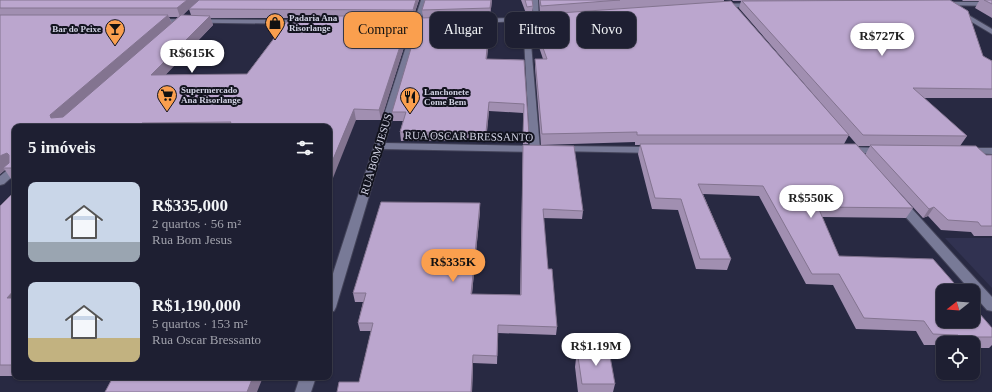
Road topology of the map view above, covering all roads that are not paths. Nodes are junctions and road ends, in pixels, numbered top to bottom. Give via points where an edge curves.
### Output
1 (424, 0) edge
2 (535, 0) edge
3 (729, 2) edge
4 (940, 2) edge
5 (928, 4) edge
6 (992, 4) edge
7 (763, 5) edge
8 (715, 6) edge
9 (194, 11) edge
10 (420, 12) edge
11 (536, 12) edge
12 (741, 17) edge
13 (150, 21) edge
14 (182, 21) junction
15 (307, 22) edge
16 (170, 32) edge
17 (992, 32) edge
18 (409, 48) edge
19 (528, 48) edge
20 (844, 138) edge
21 (378, 146) junction
22 (535, 149) junction
23 (663, 150) edge
24 (838, 150) edge
25 (854, 150) junction
26 (892, 151) edge
27 (954, 151) edge
28 (992, 152) edge
29 (864, 162) edge
30 (12, 172) edge
31 (0, 182) edge
32 (895, 197) edge
33 (332, 297) edge
34 (992, 306) edge
35 (307, 380) edge
36 (303, 392) edge

1 - 10 street, RUA BOM JESUS
2 - 11 street
3 - 7 street
3 - 8 street
3 - 12 street
4 - 5 street
4 - 6 street
4 - 17 street
9 - 14 street
13 - 14 street
14 - 15 street
14 - 16 street
18 - 21 street, RUA BOM JESUS
19 - 22 street
20 - 25 street
21 - 22 street, RUA OSCAR BRESSANTO
21 - 33 street, RUA BOM JESUS
22 - 23 street, RUA OSCAR BRESSANTO
24 - 25 street
25 - 26 street
25 - 29 street
27 - 28 street
30 - 31 street
32 - 34 street
35 - 36 street

